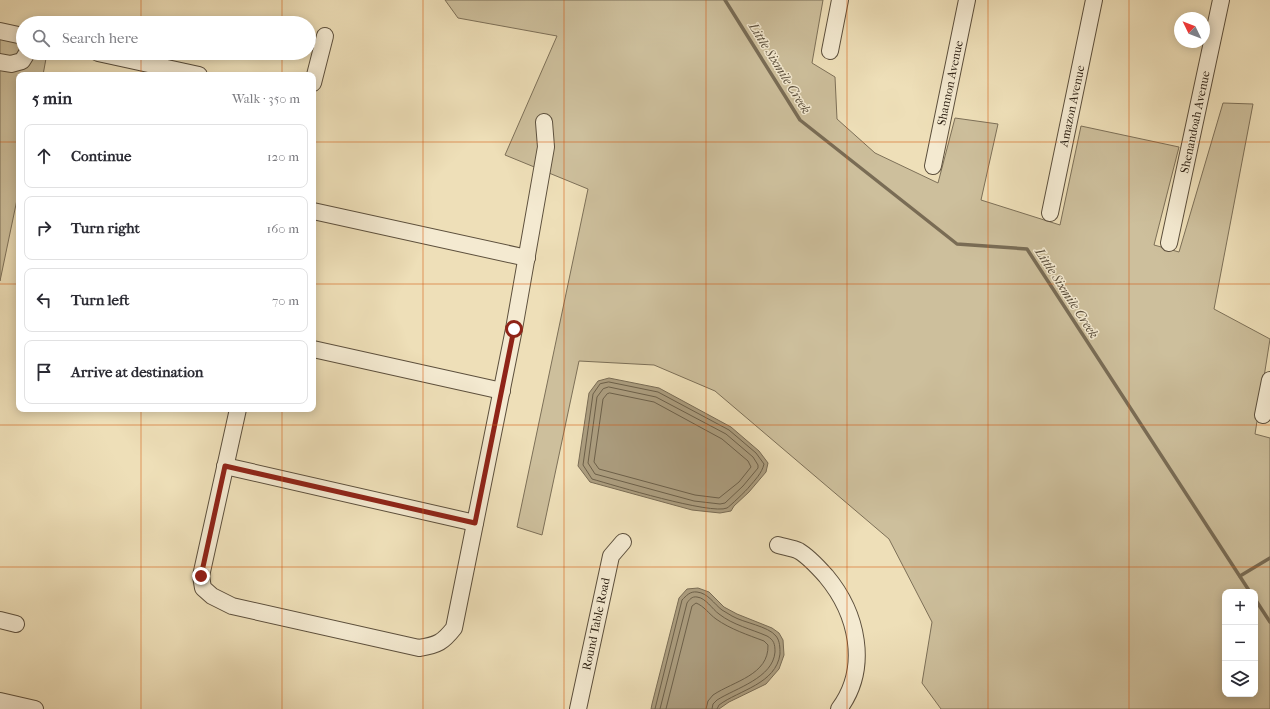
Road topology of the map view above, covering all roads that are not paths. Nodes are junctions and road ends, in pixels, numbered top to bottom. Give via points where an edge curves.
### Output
1 (840, 0) edge
2 (968, 0) edge
3 (1094, 0) edge
4 (1220, 0) edge
5 (0, 31) edge
6 (16, 34) edge
7 (325, 36) dead end
8 (830, 51) dead end
9 (23, 60) edge
10 (126, 60) edge
11 (0, 62) edge
12 (174, 72) edge
13 (316, 72) edge
14 (544, 122) dead end
15 (933, 166) dead end
16 (316, 211) edge
17 (1050, 213) dead end
18 (1169, 244) dead end
19 (527, 258) junction
20 (316, 350) edge
21 (1270, 380) edge
22 (502, 391) junction
23 (237, 412) edge
24 (1263, 415) dead end
25 (225, 466) junction
26 (475, 523) junction
27 (623, 542) dead end
28 (778, 545) dead end
29 (0, 620) edge
30 (16, 624) dead end
31 (0, 701) edge
32 (35, 709) edge
33 (578, 709) edge
34 (838, 709) edge

1 - 8 street
2 - 15 street, Shannon Avenue
3 - 17 street, Amazon Avenue
4 - 18 street, Shenandoah Avenue
5 - 6 street
7 - 13 street
9 - 11 street via 11,64
10 - 12 street
14 - 19 street via 546,147
16 - 19 street
19 - 22 street
20 - 22 street
21 - 24 street
22 - 26 street
23 - 25 street
25 - 26 street
25 - 26 street via 201,576 202,588 212,596 240,608 419,648 435,645 445,640 454,628
27 - 33 street, Round Table Road via 611,556
28 - 34 street via 798,551 816,564 845,602 856,634 857,653 855,673 849,691
29 - 30 street
31 - 32 street

